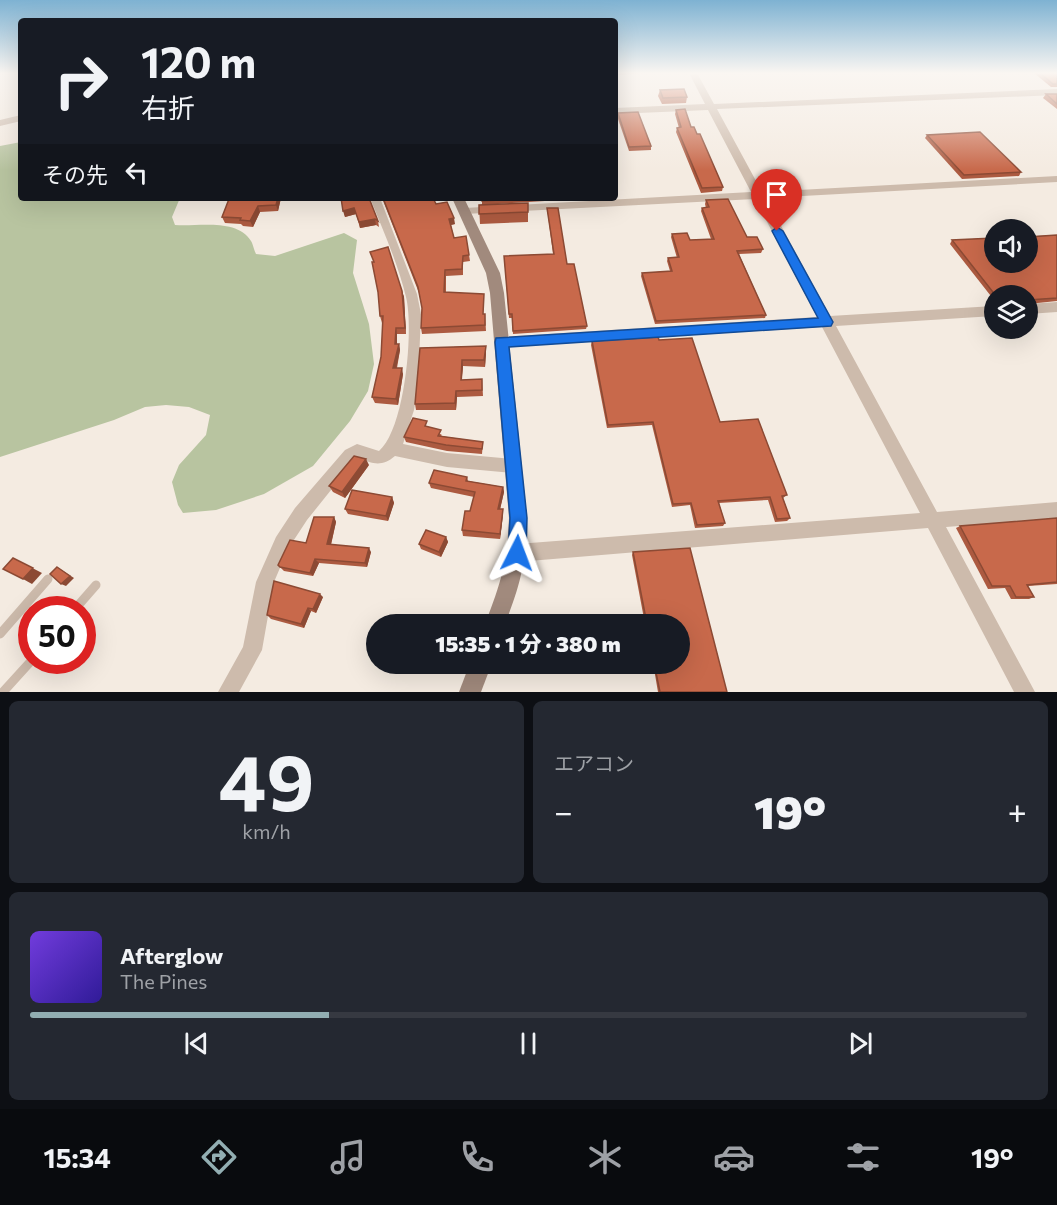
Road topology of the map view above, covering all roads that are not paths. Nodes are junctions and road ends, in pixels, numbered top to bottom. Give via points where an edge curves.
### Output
1 (750, 105) edge
2 (711, 107) junction
3 (618, 111) edge
4 (18, 119) edge
5 (0, 123) edge
6 (1057, 178) edge
7 (758, 195) junction
8 (618, 200) edge
9 (376, 201) edge
10 (580, 201) edge
11 (461, 205) edge
12 (1057, 307) edge
13 (1038, 308) edge
14 (984, 312) edge
15 (827, 322) junction
16 (501, 342) junction
17 (393, 449) junction
18 (514, 466) junction
19 (1057, 510) edge
20 (933, 520) junction
21 (517, 553) junction
22 (48, 579) edge
23 (96, 585) dead end
24 (86, 596) edge
25 (499, 614) edge
26 (0, 634) edge
27 (19, 674) edge
28 (477, 674) edge
29 (3, 692) edge
30 (228, 692) edge
31 (470, 692) edge
32 (1025, 692) edge

1 - 2 street
2 - 3 street
2 - 7 street
4 - 5 street
6 - 7 street
7 - 8 street
7 - 15 street
9 - 17 street via 413,303 408,408
10 - 11 street
11 - 16 main road via 493,273
12 - 13 street
14 - 15 street
15 - 16 street
15 - 20 street
16 - 18 main road
17 - 18 street via 447,460
17 - 30 street via 379,458 357,451 350,455 301,514 282,543 265,582 252,650
18 - 21 main road
19 - 20 street
20 - 21 street
20 - 32 street
21 - 25 main road
22 - 26 lane
23 - 24 lane
27 - 29 lane
28 - 31 main road

